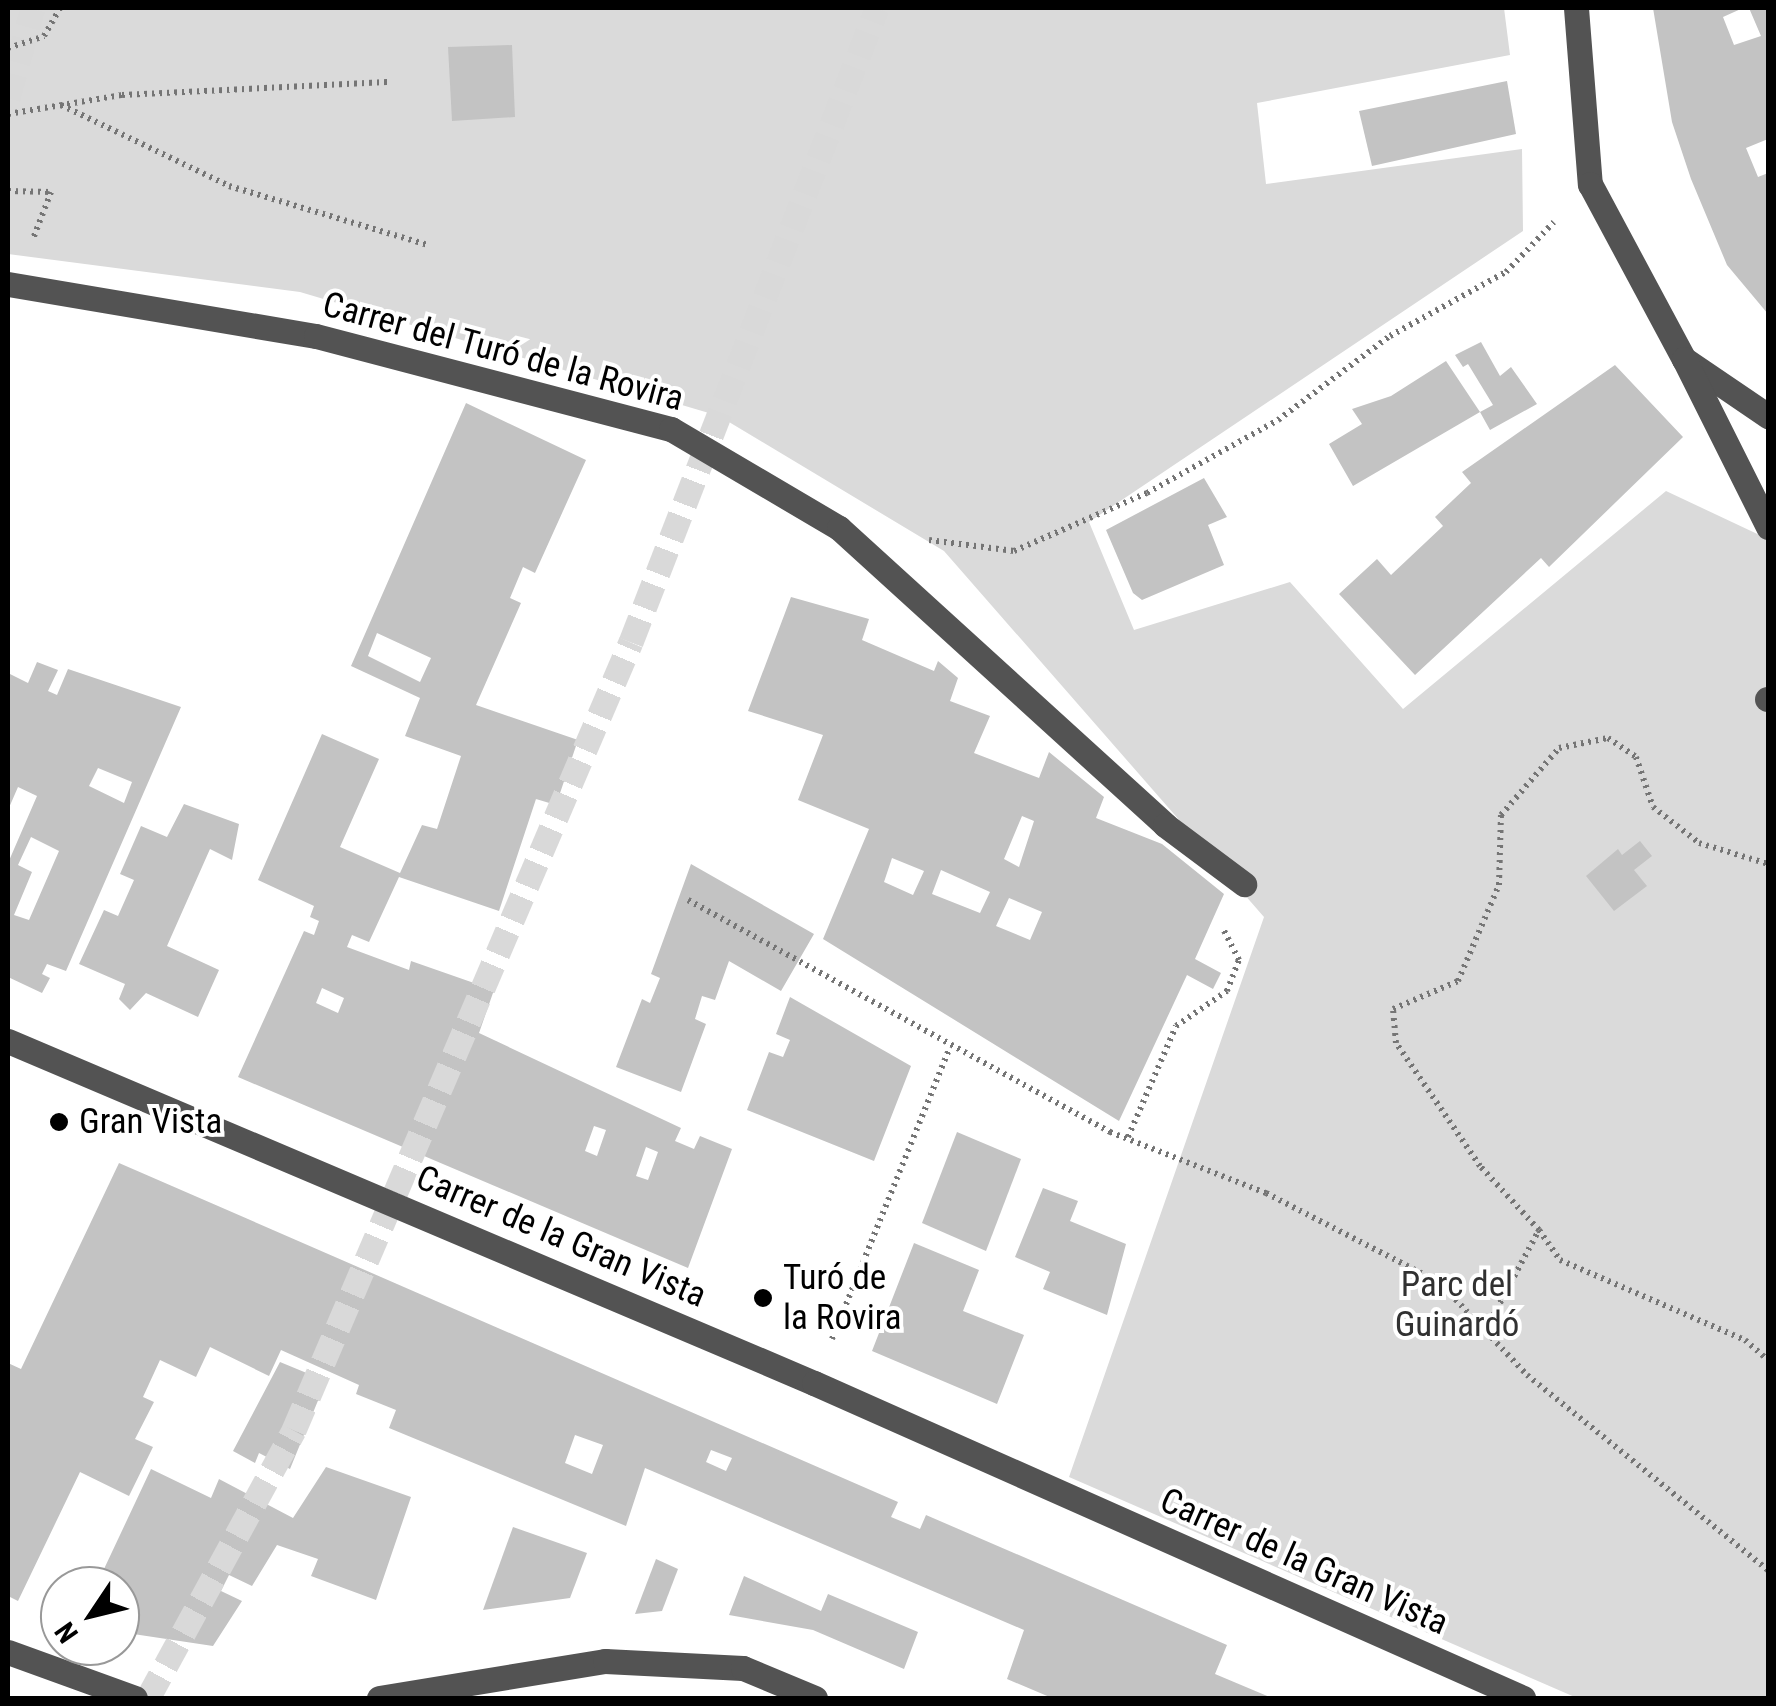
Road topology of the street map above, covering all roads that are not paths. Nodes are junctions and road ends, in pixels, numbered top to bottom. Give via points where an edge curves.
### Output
1 (1576, 8) edge
2 (8, 284) edge
3 (1684, 359) junction
4 (1768, 416) edge
5 (1768, 527) edge
6 (1244, 884) dead end
7 (8, 1042) edge
8 (8, 1652) edge
9 (135, 1698) edge
10 (379, 1698) edge
11 (815, 1698) edge
12 (1524, 1698) edge

1 - 3 street via 1590,184
2 - 6 street, Carrer del Turó de la Rovira via 316,336 672,428 839,528 1165,825
3 - 4 street
3 - 5 street
7 - 12 street, Carrer de la Gran Vista via 814,1383
8 - 9 street
10 - 11 street via 605,1661 743,1668

